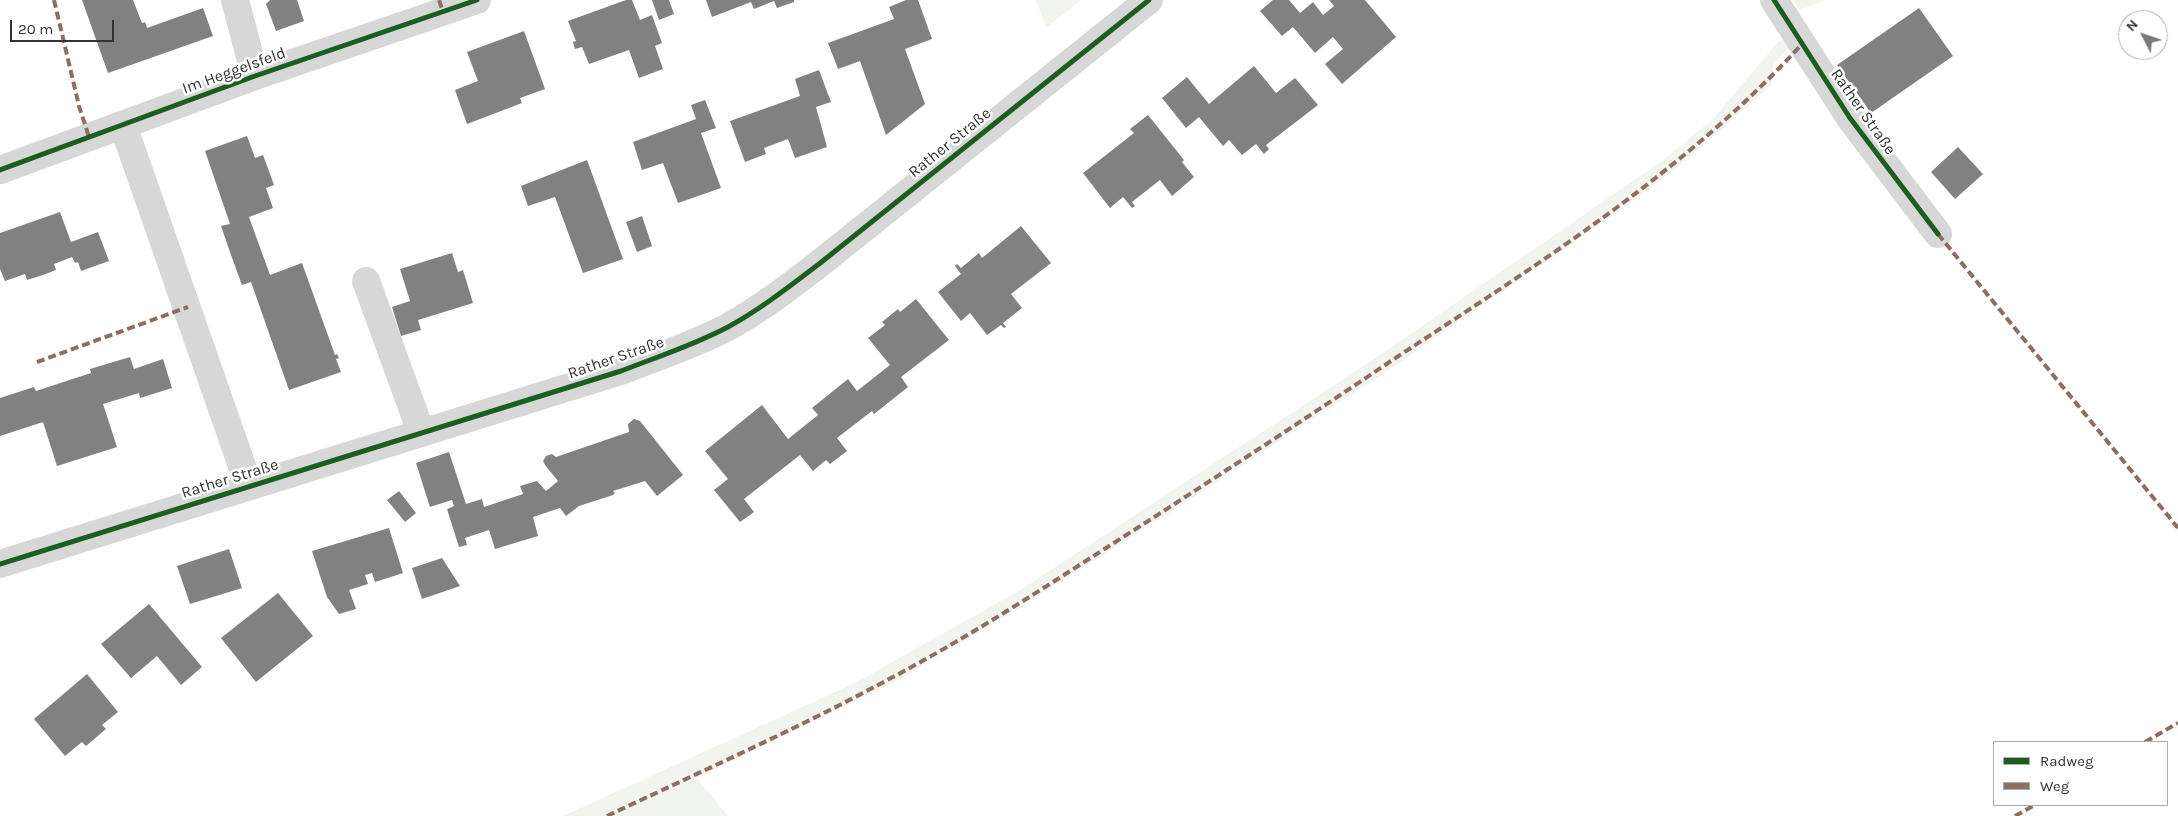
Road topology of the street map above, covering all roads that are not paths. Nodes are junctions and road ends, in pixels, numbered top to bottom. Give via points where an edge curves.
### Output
1 (235, 0) edge
2 (477, 0) edge
3 (1149, 0) edge
4 (1774, 0) edge
5 (255, 76) junction
6 (123, 124) junction
7 (0, 170) edge
8 (1938, 234) dead end
9 (366, 281) dead end
10 (421, 432) junction
11 (249, 486) junction
12 (0, 564) edge

1 - 5 street
2 - 5 street, Im Heggelsfeld
3 - 10 street, Rather Straße via 820,264 774,299 728,327 621,371
4 - 8 street, Rather Straße via 1850,118
5 - 6 street, Im Heggelsfeld
6 - 7 street, Im Heggelsfeld
6 - 11 street
9 - 10 street
10 - 11 street, Rather Straße
11 - 12 street, Rather Straße

